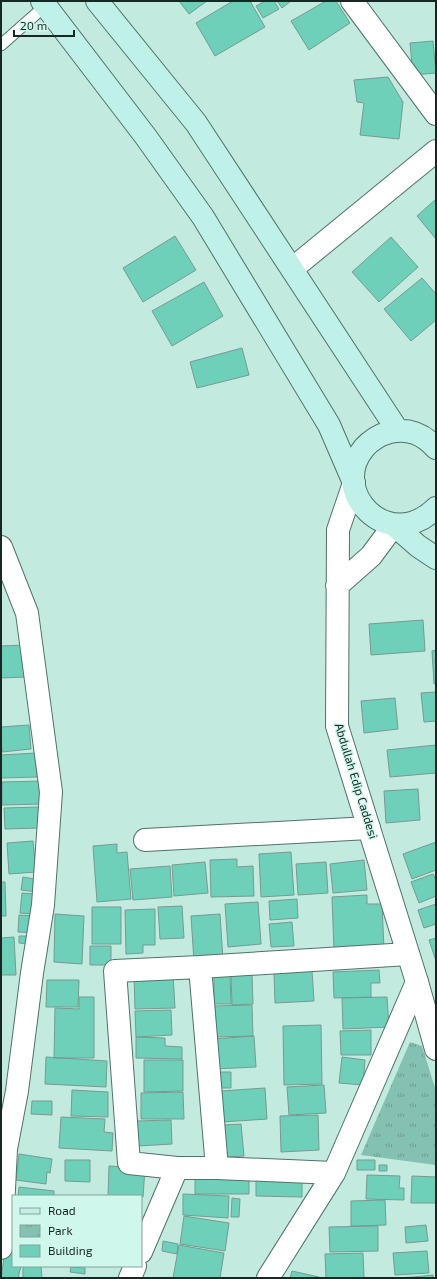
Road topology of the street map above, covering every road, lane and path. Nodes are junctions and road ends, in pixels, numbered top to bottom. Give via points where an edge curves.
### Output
1 (97, 1) edge
2 (352, 1) edge
3 (43, 3) edge
4 (1, 45) edge
5 (436, 114) edge
6 (436, 151) edge
7 (292, 269) junction
8 (398, 431) junction
9 (436, 448) edge
10 (354, 483) junction
11 (436, 508) edge
12 (394, 525) junction
13 (1, 547) edge
14 (436, 558) edge
15 (337, 586) junction
16 (369, 828) junction
17 (145, 840) dead end
18 (408, 954) junction
19 (200, 967) junction
20 (417, 982) junction
21 (436, 1049) edge
22 (177, 1168) junction
23 (217, 1168) junction
24 (334, 1173) junction
25 (1, 1248) edge
26 (142, 1250) edge
27 (135, 1267) edge
28 (130, 1278) edge
29 (268, 1278) edge

1 - 7 main road via 196,123
2 - 5 street
3 - 4 lane
3 - 10 main road via 146,137 203,217 329,425
6 - 7 street
7 - 8 main road
8 - 9 main road via 414,433 428,439
8 - 10 main road via 370,441 360,453 354,467
10 - 12 main road via 358,497 366,510 379,520
10 - 15 street, Abdullah Edip Caddesi via 338,530
11 - 12 main road via 424,519
12 - 14 main road
12 - 15 street via 371,556
13 - 25 street via 28,613 51,792 43,905 17,1091 6,1149
15 - 16 street, Abdullah Edip Caddesi via 337,726
16 - 17 street
16 - 18 street, Abdullah Edip Caddesi
18 - 19 street
18 - 20 street, Abdullah Edip Caddesi
19 - 22 street via 115,971 129,1163
19 - 23 street
20 - 21 street, Abdullah Edip Caddesi
20 - 24 street
22 - 23 street
22 - 26 street
23 - 24 street
24 - 29 street
27 - 28 street

